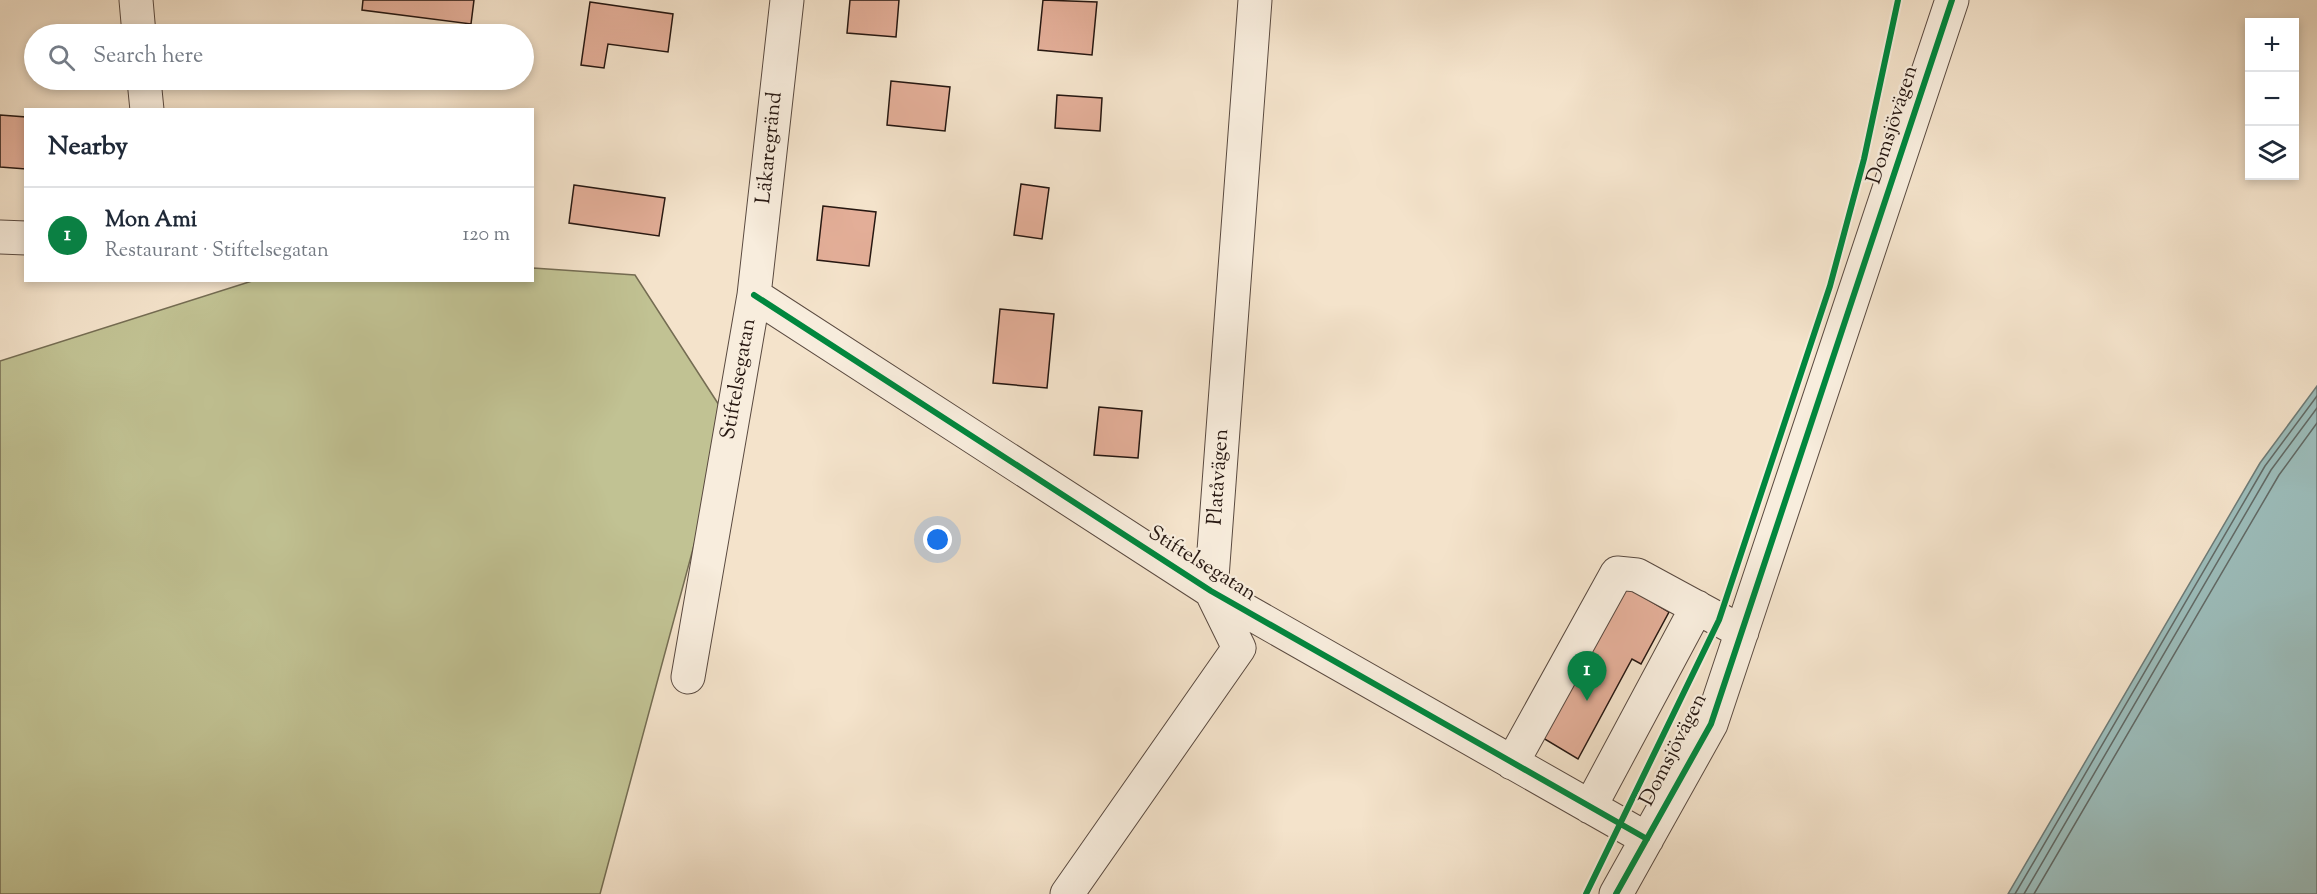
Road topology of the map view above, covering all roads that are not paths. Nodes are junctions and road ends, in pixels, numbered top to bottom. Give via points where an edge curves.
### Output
1 (136, 0) edge
2 (786, 0) edge
3 (1255, 0) edge
4 (1952, 0) edge
5 (138, 24) edge
6 (145, 90) edge
7 (147, 108) edge
8 (0, 237) edge
9 (24, 238) edge
10 (754, 295) junction
11 (1211, 591) junction
12 (1696, 607) junction
13 (1742, 632) junction
14 (687, 677) dead end
15 (1512, 763) junction
16 (1590, 807) junction
17 (1647, 839) junction
18 (1067, 894) edge
19 (1616, 894) edge

1 - 5 street
2 - 10 street, Läkaregränd
3 - 11 street, Platåvägen
4 - 13 street, Domsjövägen
6 - 7 street
8 - 9 street
10 - 11 street, Stiftelsegatan
10 - 14 street, Stiftelsegatan
11 - 15 street, Stiftelsegatan
11 - 18 street via 1239,648
12 - 13 street
12 - 15 street via 1637,575 1617,573
12 - 16 street
13 - 17 street, Domsjövägen via 1711,724
15 - 16 street, Stiftelsegatan
16 - 17 street, Stiftelsegatan
17 - 19 street, Domsjövägen

